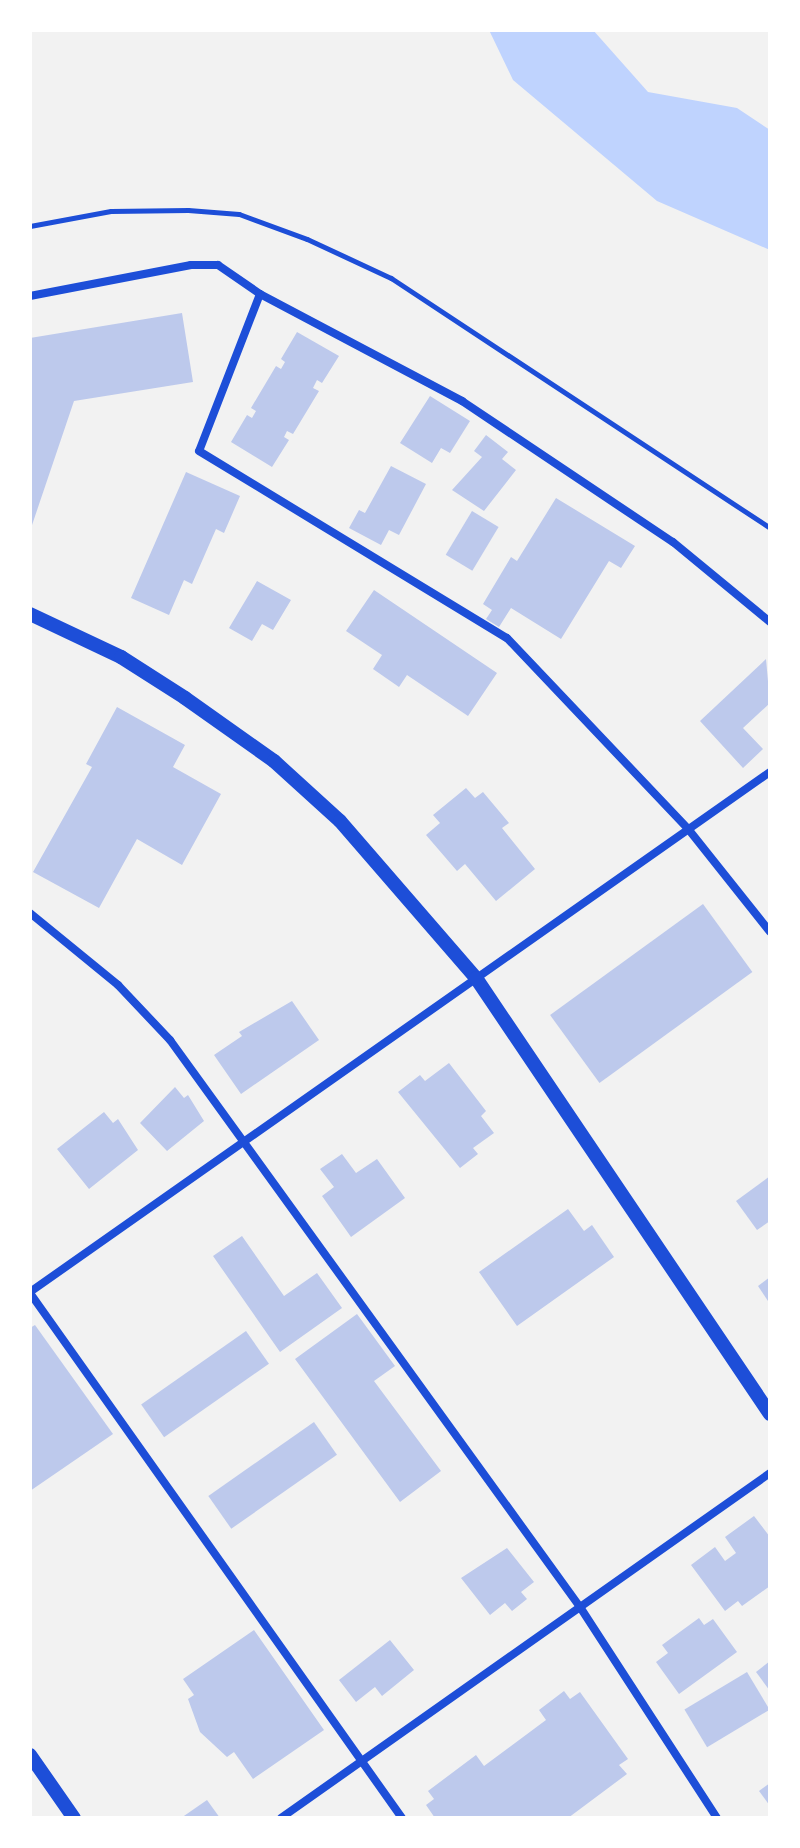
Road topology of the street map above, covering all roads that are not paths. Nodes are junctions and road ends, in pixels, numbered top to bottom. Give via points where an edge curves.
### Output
1 (260, 294) junction
2 (30, 296) edge
3 (30, 614) edge
4 (770, 622) edge
5 (770, 772) edge
6 (689, 830) junction
7 (30, 913) edge
8 (770, 932) edge
9 (476, 978) junction
10 (244, 1142) junction
11 (30, 1293) edge
12 (770, 1414) edge
13 (770, 1473) edge
14 (580, 1607) junction
15 (30, 1755) edge
16 (361, 1761) junction
17 (74, 1818) edge
18 (281, 1818) edge
19 (402, 1818) edge
20 (717, 1818) edge

1 - 2 street via 218,265 191,265
1 - 4 street via 462,401 673,542
1 - 6 street via 199,451 507,638
3 - 9 street via 121,657 274,761 340,821
5 - 6 street
6 - 8 street
6 - 9 street
7 - 10 street via 118,985 170,1040
9 - 10 street
9 - 12 street
10 - 11 street
10 - 14 street
11 - 16 street
13 - 14 street
14 - 16 street
14 - 20 street
15 - 17 street
16 - 18 street
16 - 19 street

